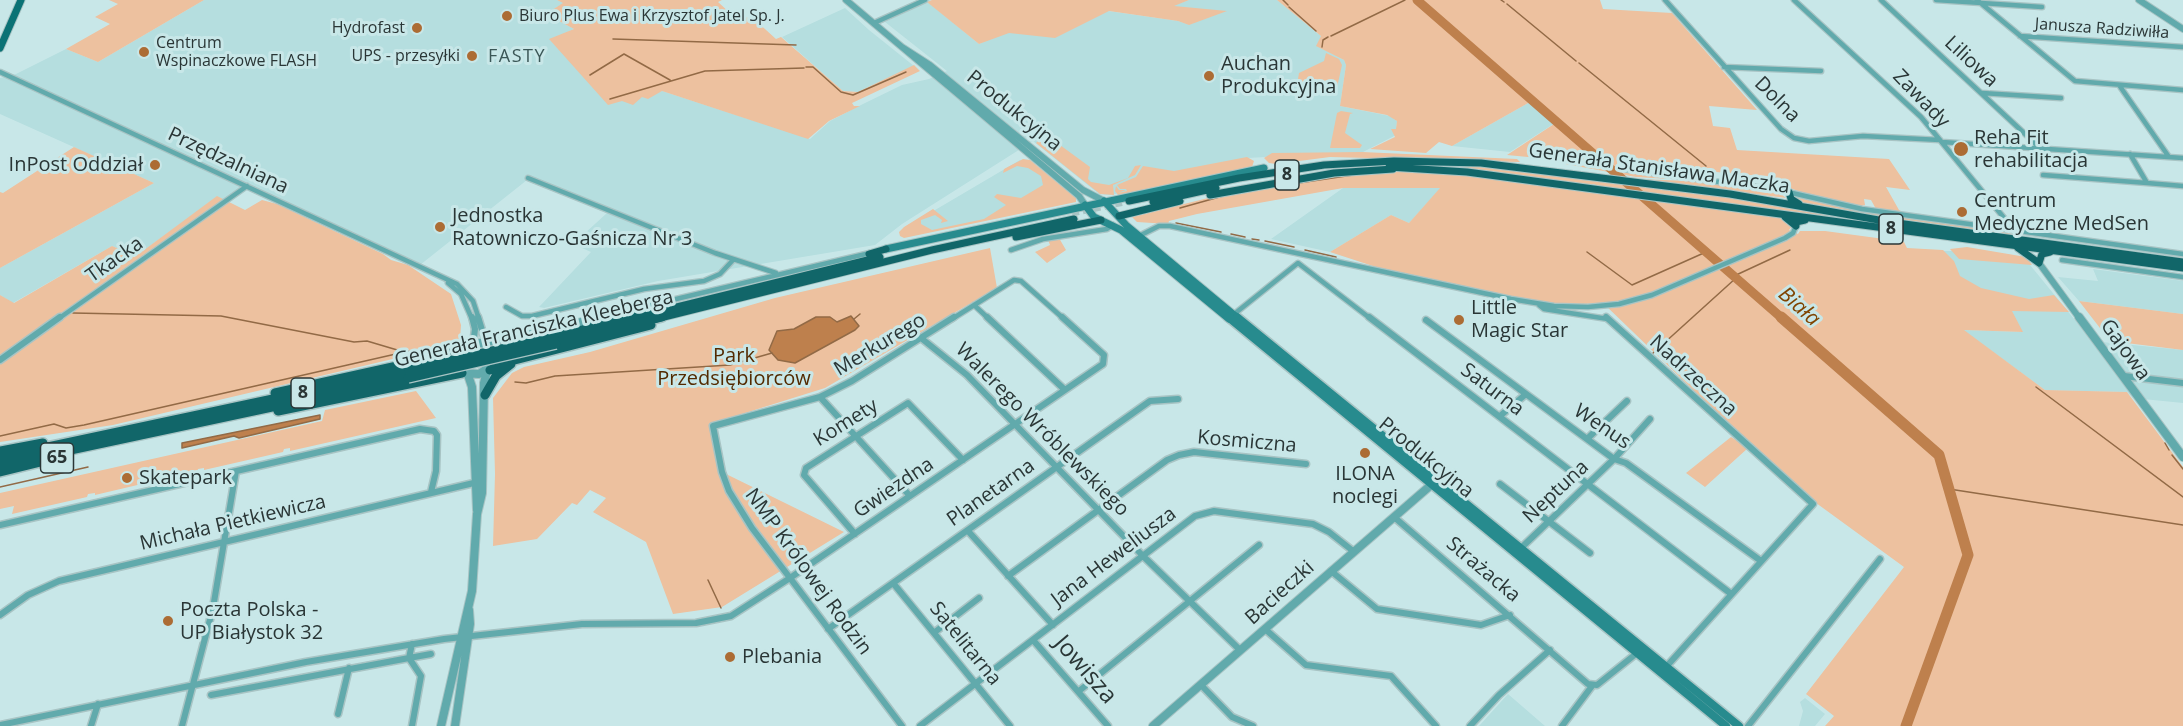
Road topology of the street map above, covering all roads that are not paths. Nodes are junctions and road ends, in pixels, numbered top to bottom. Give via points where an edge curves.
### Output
1 (21, 0) edge
2 (846, 0) edge
3 (925, 0) edge
4 (1665, 0) edge
5 (1794, 0) edge
6 (1881, 0) edge
7 (1936, 0) edge
8 (2139, 0) edge
9 (1979, 1) edge
10 (2042, 7) dead end
11 (874, 23) junction
12 (2183, 29) edge
13 (2020, 36) junction
14 (2183, 47) edge
15 (0, 48) edge
16 (1724, 67) junction
17 (932, 71) junction
18 (1821, 71) dead end
19 (0, 72) edge
20 (2119, 85) junction
21 (2183, 90) edge
22 (1982, 93) junction
23 (2061, 98) dead end
24 (1941, 141) junction
25 (2040, 147) junction
26 (2130, 154) junction
27 (2169, 157) junction
28 (2183, 158) edge
29 (1417, 161) junction
30 (1264, 168) joint
31 (1623, 169) dead end
32 (1444, 170) junction
33 (2043, 176) dead end
34 (528, 178) dead end
35 (2147, 183) junction
36 (247, 186) junction
37 (2183, 186) edge
38 (1789, 194) junction
39 (1104, 201) junction
40 (1774, 202) junction
41 (1085, 205) junction
42 (1807, 208) junction
43 (1770, 213) junction
44 (1119, 216) junction
45 (1820, 219) junction
46 (1101, 220) junction
47 (1113, 225) junction
48 (1796, 226) junction
49 (2014, 230) junction
50 (1139, 236) junction
51 (2012, 245) junction
52 (886, 249) joint
53 (1011, 250) dead end
54 (2055, 251) junction
55 (2183, 254) edge
56 (1303, 255) junction
57 (733, 260) junction
58 (2062, 260) dead end
59 (2183, 262) edge
60 (1298, 263) junction
61 (2039, 263) junction
62 (752, 267) junction
63 (2183, 268) edge
64 (778, 277) junction
65 (2183, 277) edge
66 (442, 278) junction
67 (757, 279) junction
68 (1018, 280) joint
69 (799, 283) junction
70 (1191, 284) junction
71 (712, 301) junction
72 (1538, 304) junction
73 (974, 305) junction
74 (506, 307) dead end
75 (1233, 315) junction
76 (608, 316) junction
77 (1426, 320) dead end
78 (921, 338) junction
79 (489, 344) junction
80 (471, 346) junction
81 (519, 359) junction
82 (0, 360) edge
83 (488, 370) junction
84 (408, 374) junction
85 (465, 374) junction
86 (2124, 376) junction
87 (2183, 383) edge
88 (1065, 390) junction
89 (485, 394) junction
90 (1526, 394) junction
91 (820, 397) junction
92 (1178, 399) dead end
93 (1627, 401) dead end
94 (242, 414) junction
95 (197, 415) junction
96 (1500, 416) junction
97 (1650, 419) dead end
98 (1017, 424) junction
99 (713, 426) joint
100 (100, 436) junction
101 (855, 436) junction
102 (1587, 440) junction
103 (113, 441) junction
104 (0, 450) edge
105 (0, 457) edge
106 (2183, 457) edge
107 (1614, 459) junction
108 (963, 460) junction
109 (1306, 464) dead end
110 (0, 465) edge
111 (1057, 467) junction
112 (236, 471) junction
113 (0, 472) edge
114 (478, 482) junction
115 (1433, 483) junction
116 (1500, 484) dead end
117 (1588, 484) junction
118 (431, 492) junction
119 (910, 496) junction
120 (1100, 510) junction
121 (1394, 517) junction
122 (1548, 521) junction
123 (0, 525) edge
124 (968, 531) junction
125 (855, 534) junction
126 (225, 542) junction
127 (1259, 545) dead end
128 (1353, 551) junction
129 (1518, 551) junction
130 (1590, 553) dead end
131 (1144, 557) junction
132 (1880, 559) dead end
133 (1761, 561) junction
134 (1330, 570) junction
135 (1008, 576) junction
136 (790, 578) junction
137 (893, 583) junction
138 (1730, 593) junction
139 (979, 598) dead end
140 (1192, 601) junction
141 (0, 615) edge
142 (1510, 615) junction
143 (1053, 625) junction
144 (828, 628) junction
145 (1265, 629) junction
146 (935, 632) junction
147 (464, 636) junction
148 (1033, 640) junction
149 (412, 644) junction
150 (1240, 650) junction
151 (1550, 650) junction
152 (1637, 653) junction
153 (431, 654) dead end
154 (409, 658) junction
155 (306, 662) junction
156 (1666, 667) junction
157 (349, 668) junction
158 (304, 677) junction
159 (975, 683) junction
160 (1201, 684) junction
161 (193, 685) junction
162 (1592, 686) junction
163 (1079, 691) junction
164 (211, 695) dead end
165 (98, 704) junction
166 (338, 714) dead end
167 (0, 725) edge
168 (91, 726) edge
169 (182, 726) edge
170 (412, 726) edge
171 (441, 726) edge
172 (455, 726) edge
173 (902, 726) edge
174 (920, 726) edge
175 (1010, 726) edge
176 (1108, 726) edge
177 (1153, 726) edge
178 (1252, 726) edge
179 (1436, 726) edge
180 (1470, 726) edge
181 (1562, 726) edge
182 (1726, 726) edge
183 (1738, 726) edge
184 (1748, 726) edge

1 - 15 main road
2 - 11 street, Produkcyjna
3 - 11 street
4 - 16 street, Dolna
5 - 24 street, Zawady via 1921,117
6 - 22 street, Liliowa
7 - 9 street
8 - 12 street
9 - 10 street
9 - 13 street
11 - 17 street, Produkcyjna
13 - 14 street, Janusza Radziwiłła
13 - 20 street via 2075,81
16 - 18 street
16 - 24 street, Dolna via 1794,138 1809,141 1863,136
17 - 39 street, Produkcyjna via 1083,190
17 - 41 street, Produkcyjna
19 - 36 street, Przędzalniana
20 - 21 street
20 - 27 street
22 - 23 street
22 - 25 street, Liliowa
24 - 25 street, Dolna
24 - 49 street, Zawady
25 - 26 street, Dolna
26 - 27 street, Dolna
26 - 35 street
27 - 28 street, Dolna
29 - 30 highway via 1350,159
29 - 32 highway, Generała Stanisława Maczka / 8 via 1287,170 1130,203 1320,170 1384,166
29 - 40 highway, Generała Stanisława Maczka / 8 via 1524,166
30 - 39 main road
31 - 38 street
32 - 43 highway, Generała Stanisława Maczka / 8
32 - 44 highway via 1368,170 1290,180
33 - 35 street
34 - 57 street
35 - 37 street
36 - 66 street, Przędzalniana
36 - 82 street, Tkacka
38 - 40 highway via 1784,201
38 - 42 highway via 1794,202
38 - 49 street via 1862,209
39 - 41 main road
39 - 44 main road, Produkcyjna
40 - 42 highway, Generała Stanisława Maczka / 8
41 - 46 main road
41 - 52 main road
42 - 59 highway, Generała Stanisława Maczka / 8
43 - 45 highway, Generała Stanisława Maczka / 8
43 - 48 highway via 1787,218
44 - 46 main road
44 - 50 main road, Produkcyjna
45 - 48 highway via 1799,220
45 - 51 highway, Generała Stanisława Maczka / 8
46 - 47 main road, Produkcyjna
46 - 69 highway
47 - 53 street via 1043,239
47 - 70 main road, Produkcyjna
48 - 72 street, Generała Stanisława Maczka via 1790,235 1652,295 1619,304
49 - 55 street
50 - 56 street, Generała Stanisława Maczka via 1155,227 1167,226
50 - 70 main road, Produkcyjna
51 - 54 highway, Generała Stanisława Maczka / 8
51 - 61 highway
52 - 64 highway
54 - 61 highway via 2042,254
54 - 63 highway, Generała Stanisława Maczka / 8
56 - 60 street
56 - 72 street, Generała Stanisława Maczka
57 - 62 street
57 - 74 street via 720,274 704,281 655,287 532,316 522,316
58 - 65 street
60 - 75 street
60 - 96 street, Saturna
61 - 86 street, Gajowa
62 - 64 street
62 - 67 street via 758,273
64 - 67 street
64 - 69 highway, Generała Franciszka Kleeberga / 8 via 1073,216
64 - 71 highway, Generała Franciszka Kleeberga / 8
66 - 79 street, Przędzalniana via 461,287 473,301
66 - 80 street, Przędzalniana via 468,305 475,329
67 - 76 street
68 - 73 street, Merkurego
68 - 88 street, Gwiezdna via 1104,355 1103,364
69 - 71 highway, Generała Franciszka Kleeberga / 8
70 - 75 main road, Produkcyjna
70 - 115 main road, Produkcyjna
71 - 76 highway
71 - 81 highway via 698,312
71 - 84 highway, Generała Franciszka Kleeberga / 8, bridge
72 - 133 street, Nadrzeczna via 1544,309 1606,318 1813,504
73 - 78 street, Merkurego
73 - 88 street
75 - 115 main road, Produkcyjna
76 - 79 street
77 - 90 street, Wenus
78 - 91 street, Merkurego
78 - 98 street, Walerego Wróblewskiego via 952,360
79 - 80 street
79 - 83 street via 499,350 499,357
80 - 85 street via 456,363
80 - 95 highway
81 - 83 highway
81 - 89 highway via 500,371
83 - 85 street
83 - 89 street
84 - 94 highway, Generała Franciszka Kleeberga / 8
84 - 95 highway, Generała Franciszka Kleeberga / 8
85 - 94 highway via 293,409
85 - 114 street via 472,387
86 - 87 street
86 - 106 street, Gajowa
88 - 98 street, Gwiezdna
89 - 114 street
90 - 96 street
90 - 102 street, Wenus
91 - 99 street, Merkurego
91 - 101 street
92 - 111 street, Planetarna via 1150,401
93 - 102 street
94 - 103 highway, Generała Franciszka Kleeberga / 8
95 - 100 highway, Generała Franciszka Kleeberga / 8
96 - 117 street, Saturna
97 - 107 street, Neptuna
98 - 108 street, Gwiezdna
98 - 111 street, Walerego Wróblewskiego
99 - 136 street, NMP Królowej Rodzin via 729,491
100 - 104 highway, 65
100 - 105 highway, Generała Franciszka Kleeberga / 8
101 - 108 street, Komety via 908,403
101 - 119 street
101 - 125 street, Komety via 806,468 804,475
102 - 107 street, Wenus
103 - 110 highway, Generała Franciszka Kleeberga / 8
103 - 113 highway, 65
107 - 117 street, Neptuna
107 - 133 street, Wenus via 1626,463
108 - 119 street, Gwiezdna
109 - 120 street, Kosmiczna via 1194,452 1179,455
111 - 120 street, Walerego Wróblewskiego
111 - 124 street, Planetarna
112 - 118 street via 428,429 437,435
112 - 123 street
112 - 126 street
114 - 118 street, Michała Pietkiewicza
114 - 147 street
115 - 121 street, Bacieczki
115 - 129 main road, Produkcyjna
116 - 122 street
117 - 122 street, Neptuna
117 - 138 street, Saturna
118 - 126 street, Michała Pietkiewicza
119 - 125 street, Gwiezdna
120 - 131 street, Walerego Wróblewskiego
120 - 135 street, Kosmiczna
121 - 128 street, Bacieczki
121 - 142 street, Strażacka
122 - 129 street, Neptuna
122 - 130 street
124 - 135 street
124 - 137 street, Planetarna
125 - 136 street, Gwiezdna
126 - 141 street, Michała Pietkiewicza via 53,583
126 - 161 street
127 - 140 street
128 - 131 street, Jana Heweliusza via 1313,524 1214,511 1195,516
128 - 134 street, Bacieczki
129 - 152 main road, Produkcyjna
129 - 156 main road, Produkcyjna
131 - 140 street, Walerego Wróblewskiego
131 - 143 street, Jana Heweliusza
132 - 184 street
133 - 138 street
134 - 142 street via 1377,609 1481,625
134 - 145 street, Bacieczki
135 - 143 street
136 - 144 street, NMP Królowej Rodzin
136 - 147 street via 745,608 708,622 582,624
137 - 144 street, Planetarna
137 - 146 street, Satelitarna
138 - 156 street
139 - 146 street
140 - 150 street, Walerego Wróblewskiego
140 - 163 street
142 - 151 street, Strażacka
143 - 148 street, Jana Heweliusza
144 - 173 street, NMP Królowej Rodzin
145 - 150 street, Bacieczki
145 - 179 street via 1306,664 1391,676
146 - 159 street, Satelitarna
147 - 149 street
147 - 171 street
147 - 172 street
148 - 159 street, Jana Heweliusza
148 - 163 street, Jowisza
149 - 154 street
149 - 155 street
150 - 160 street, Bacieczki
151 - 162 street, Strażacka
151 - 180 street
152 - 162 street
152 - 182 main road, Produkcyjna
153 - 154 street
154 - 157 street
154 - 170 street via 421,675
155 - 158 street
155 - 161 street
156 - 183 main road, Produkcyjna
157 - 158 street
157 - 166 street
158 - 164 street
159 - 174 street, Jana Heweliusza
159 - 175 street, Satelitarna
160 - 177 street, Bacieczki
160 - 178 street via 1232,717
161 - 165 street
161 - 169 street
162 - 181 street
163 - 176 street, Jowisza
165 - 167 street
165 - 168 street

